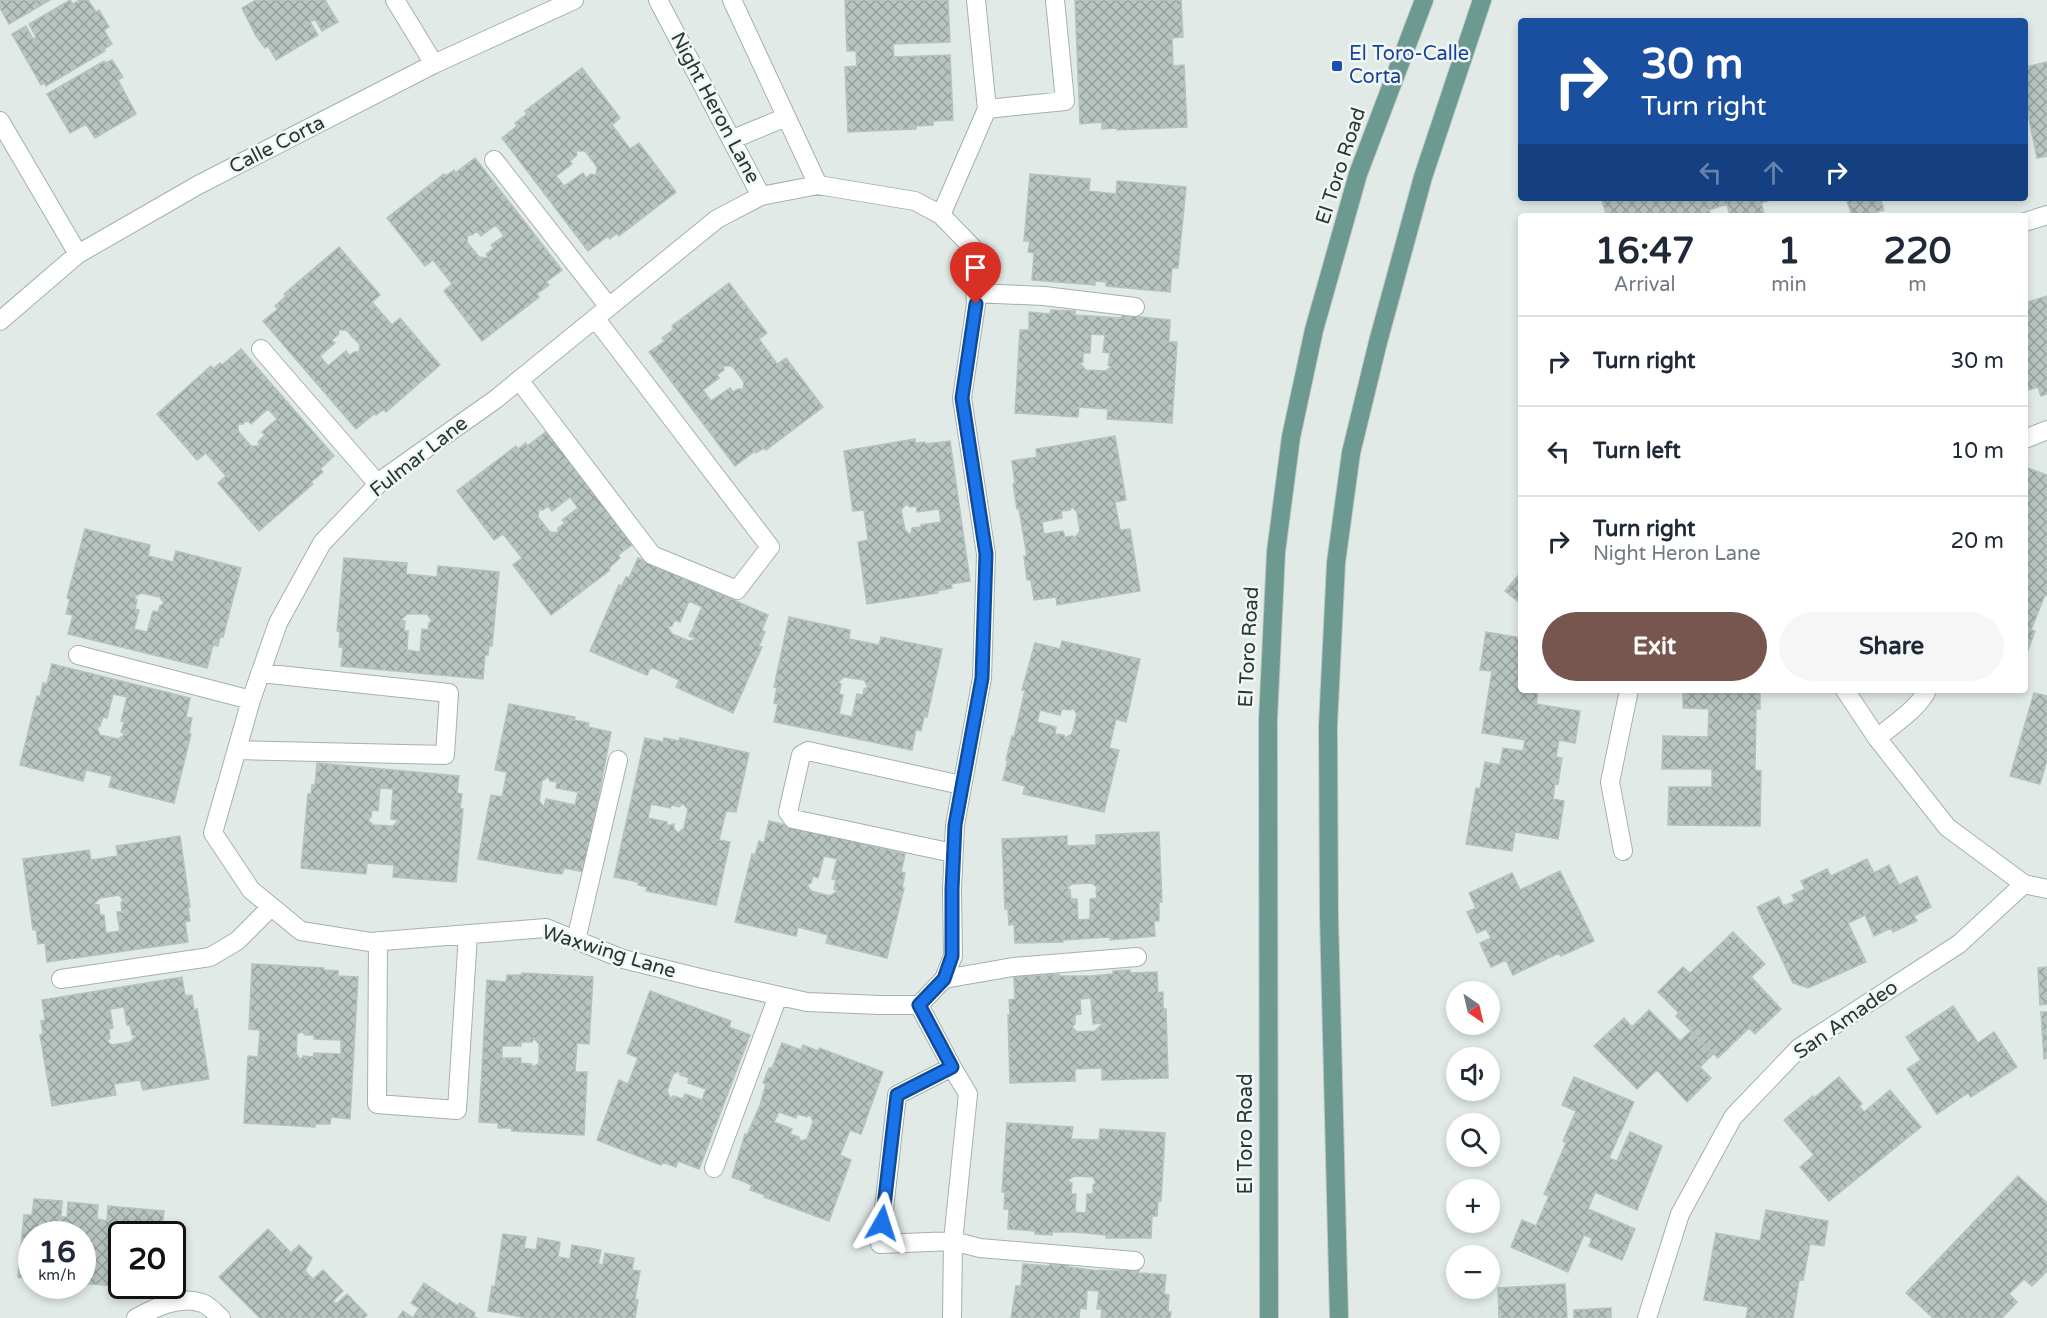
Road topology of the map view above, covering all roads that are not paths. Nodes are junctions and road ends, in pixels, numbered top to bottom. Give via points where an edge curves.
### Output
1 (395, 0) edge
2 (574, 0) edge
3 (658, 0) edge
4 (732, 0) edge
5 (976, 0) edge
6 (1055, 0) edge
7 (1424, 0) edge
8 (1482, 0) edge
9 (434, 64) junction
10 (987, 109) junction
11 (786, 117) junction
12 (0, 121) edge
13 (732, 139) junction
14 (494, 160) dead end
15 (818, 185) junction
16 (761, 196) junction
17 (941, 215) junction
18 (2047, 215) edge
19 (2028, 221) edge
20 (78, 254) junction
21 (975, 293) junction
22 (1135, 307) dead end
23 (602, 313) junction
24 (0, 321) edge
25 (261, 349) dead end
26 (519, 380) junction
27 (2047, 430) edge
28 (2028, 439) edge
29 (378, 484) junction
30 (78, 655) dead end
31 (260, 673) junction
32 (1628, 693) edge
33 (1847, 693) edge
34 (1926, 693) edge
35 (251, 700) junction
36 (1877, 738) junction
37 (238, 750) junction
38 (618, 760) dead end
39 (961, 785) junction
40 (1623, 851) dead end
41 (953, 853) junction
42 (2024, 884) junction
43 (2047, 889) edge
44 (271, 907) junction
45 (301, 931) joint
46 (468, 934) junction
47 (576, 940) junction
48 (378, 941) junction
49 (1137, 957) dead end
50 (61, 979) dead end
51 (944, 979) junction
52 (778, 996) junction
53 (919, 1005) junction
54 (952, 1067) junction
55 (714, 1168) dead end
56 (953, 1241) junction
57 (1135, 1261) dead end
58 (136, 1318) edge
59 (221, 1318) edge
60 (952, 1318) edge
61 (1269, 1318) edge
62 (1340, 1318) edge
63 (1647, 1318) edge

1 - 9 street
2 - 9 street, Calle Corta
3 - 13 street, Night Heron Lane
4 - 11 street
5 - 10 street
6 - 10 street via 1065,101
7 - 61 main road, El Toro Road via 1358,174 1314,330 1292,437 1276,552 1268,720
8 - 62 main road via 1423,177 1378,342 1351,453 1336,562 1328,726 1329,916
9 - 20 street, Calle Corta via 200,184
10 - 17 street
11 - 13 street
11 - 15 street
12 - 20 street
13 - 16 street, Night Heron Lane
14 - 23 street
15 - 16 street, Night Heron Lane
15 - 17 street, Night Heron Lane via 915,201
16 - 23 street, Fulmar Lane via 717,219
17 - 21 street, Night Heron Lane via 972,247
18 - 19 street
20 - 24 street, Calle Corta
21 - 22 street via 1044,296
21 - 39 street, Night Heron Lane via 962,398 986,565 982,678
23 - 26 street, Fulmar Lane
23 - 26 street via 770,547 737,590 652,555
25 - 29 street
26 - 29 street, Fulmar Lane
27 - 28 street
29 - 31 street, Fulmar Lane via 322,543 278,623
30 - 35 street
31 - 35 street, Fulmar Lane
31 - 37 street via 448,693 445,755
32 - 40 street via 1610,782
33 - 36 street
34 - 36 street
35 - 37 street, Fulmar Lane
36 - 42 street via 1947,827
37 - 44 street, Fulmar Lane via 213,833 251,890
38 - 47 street
39 - 41 street, Night Heron Lane
39 - 41 street via 808,751 801,755 788,812 792,819
41 - 51 street, Night Heron Lane via 952,956
42 - 43 street
42 - 63 street, San Amadeo via 1959,944 1799,1048 1733,1117 1680,1214
44 - 45 street, Fulmar Lane
44 - 50 street via 237,941 210,957
45 - 48 street, Waxwing Lane
46 - 47 street, Waxwing Lane via 546,928
46 - 48 street, Waxwing Lane
46 - 48 street via 457,1110 377,1104
47 - 52 street, Waxwing Lane via 624,959
49 - 51 street via 1013,967
51 - 53 street, Night Heron Lane
52 - 53 street, Waxwing Lane via 807,1002
52 - 55 street
53 - 54 street
54 - 56 street via 968,1094
54 - 56 street via 897,1095 880,1244
56 - 57 street via 980,1248
56 - 60 street
58 - 59 street via 160,1306 185,1301 202,1303

